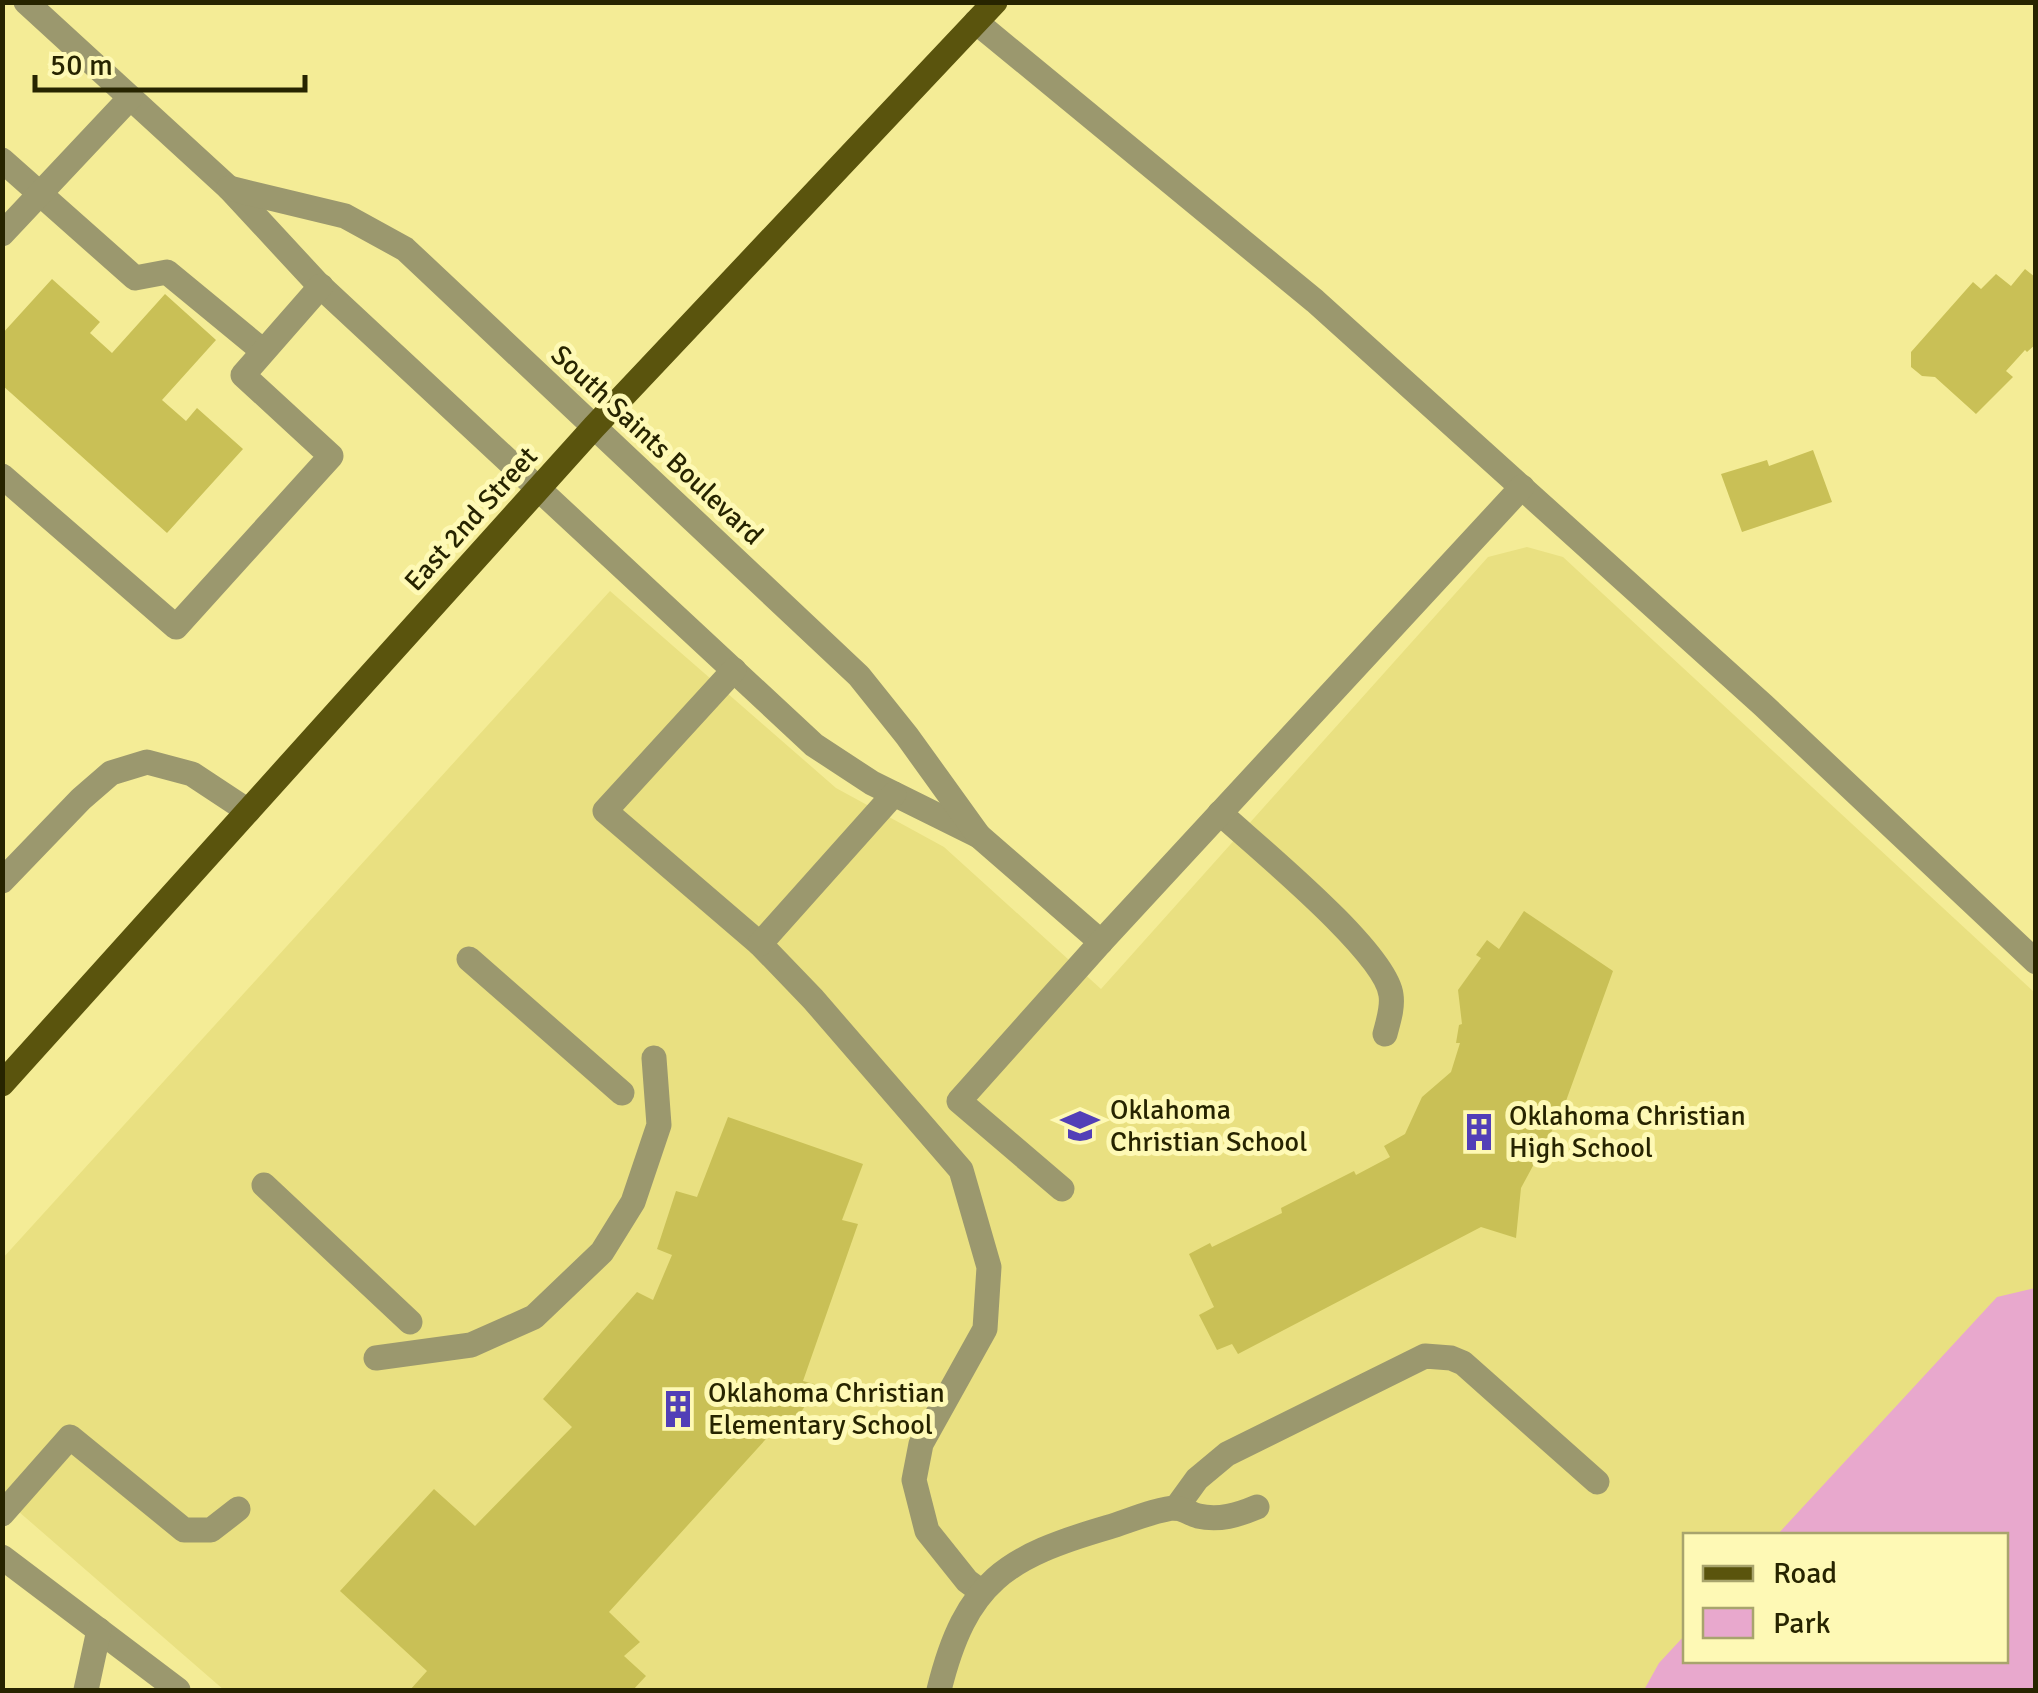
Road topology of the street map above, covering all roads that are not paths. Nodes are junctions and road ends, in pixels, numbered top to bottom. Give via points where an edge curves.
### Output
1 (26, 2) edge
2 (995, 2) edge
3 (976, 22) junction
4 (130, 98) junction
5 (2, 160) edge
6 (230, 188) junction
7 (40, 193) junction
8 (2, 234) edge
9 (320, 286) junction
10 (264, 351) junction
11 (594, 427) junction
12 (2, 476) edge
13 (1522, 487) junction
14 (538, 488) junction
15 (734, 670) junction
16 (894, 794) junction
17 (248, 811) junction
18 (1220, 813) junction
19 (979, 836) junction
20 (2, 881) edge
21 (1100, 942) junction
22 (760, 944) junction
23 (468, 959) dead end
24 (2036, 962) edge
25 (1385, 1034) dead end
26 (654, 1058) dead end
27 (2, 1084) edge
28 (622, 1092) dead end
29 (264, 1185) dead end
30 (1062, 1189) dead end
31 (410, 1322) dead end
32 (376, 1358) dead end
33 (1597, 1482) dead end
34 (1257, 1507) dead end
35 (1176, 1508) junction
36 (238, 1509) dead end
37 (2, 1514) edge
38 (2, 1557) edge
39 (982, 1592) junction
40 (99, 1630) junction
41 (86, 1690) edge
42 (178, 1690) edge
43 (939, 1690) edge

1 - 4 street, South Saints Boulevard
2 - 3 main road, East 2nd Street
3 - 11 main road, East 2nd Street
3 - 13 street via 1315,301
4 - 6 street, South Saints Boulevard
4 - 7 street
5 - 7 street
6 - 9 street, South Saints Boulevard
6 - 11 street, South Saints Boulevard via 345,216 405,249
7 - 8 street
7 - 10 street via 136,278 167,272
9 - 10 street
9 - 14 street, South Saints Boulevard
10 - 12 street via 242,375 331,456 176,627
11 - 14 main road, East 2nd Street
11 - 19 street, South Saints Boulevard via 858,676
13 - 18 street
13 - 24 street
14 - 15 street, South Saints Boulevard
14 - 17 main road, East 2nd Street
15 - 16 street, South Saints Boulevard via 814,744
15 - 22 street via 604,811
16 - 19 street, South Saints Boulevard
16 - 22 street
17 - 20 street via 192,774 147,762 110,773
17 - 27 main road, East 2nd Street
18 - 21 street
18 - 25 street via 1374,961 1391,993
19 - 21 street, South Saints Boulevard
21 - 30 street via 959,1101
22 - 39 street via 961,1170 989,1266 985,1329 921,1444 914,1480 926,1531 966,1582
23 - 28 street
26 - 32 street via 659,1125 633,1202 602,1252 534,1316 471,1345
29 - 31 street
33 - 35 street via 1492,1386 1452,1358 1425,1356 1227,1454
34 - 35 street via 1216,1518
35 - 39 street via 1026,1555
36 - 37 street via 211,1530 184,1530 70,1437
38 - 40 street
39 - 43 street
40 - 41 street
40 - 42 street

